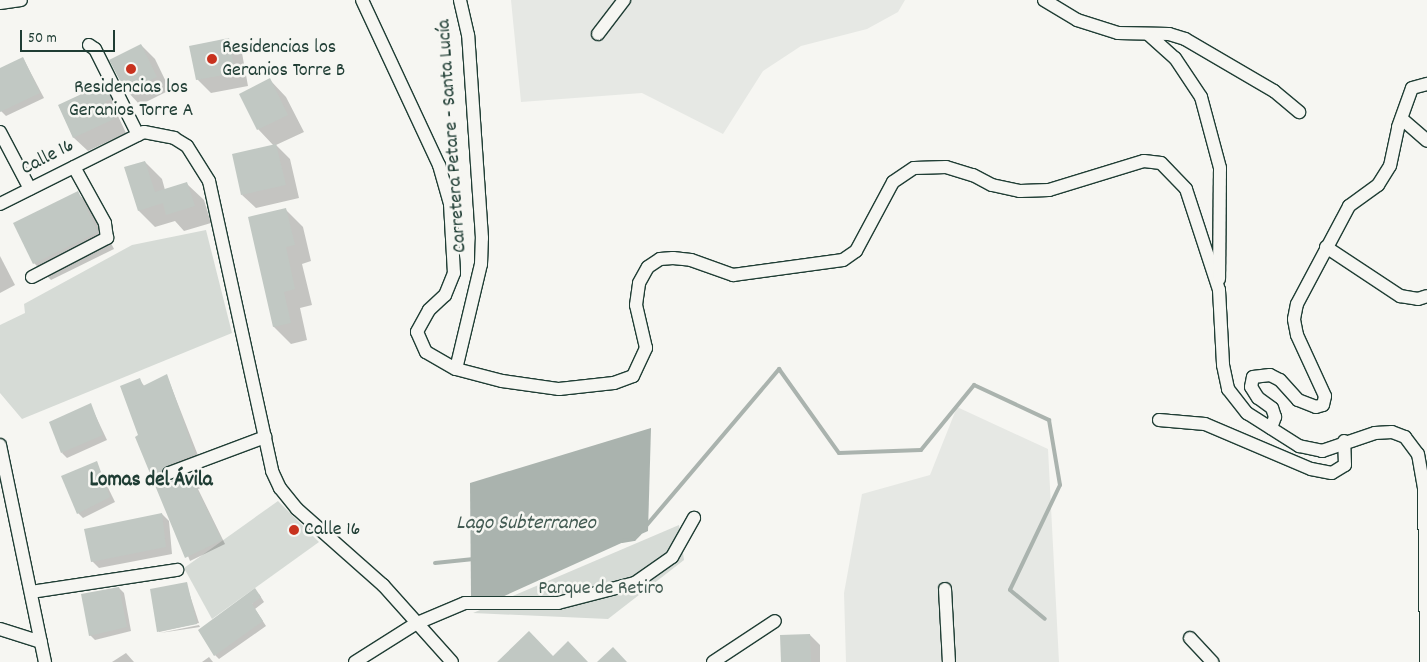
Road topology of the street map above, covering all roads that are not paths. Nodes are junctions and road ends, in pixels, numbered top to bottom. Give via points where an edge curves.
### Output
1 (21, 0) edge
2 (362, 0) edge
3 (460, 0) edge
4 (624, 0) edge
5 (1044, 0) edge
6 (0, 3) edge
7 (598, 34) dead end
8 (1148, 34) junction
9 (88, 45) dead end
10 (1427, 84) edge
11 (1299, 112) dead end
12 (1402, 119) junction
13 (0, 132) edge
14 (138, 135) junction
15 (1427, 141) edge
16 (74, 166) junction
17 (30, 189) junction
18 (0, 204) edge
19 (1326, 247) junction
20 (32, 277) dead end
21 (1219, 290) junction
22 (1427, 296) edge
23 (456, 369) junction
24 (1159, 420) dead end
25 (1271, 428) junction
26 (265, 437) junction
27 (1344, 441) junction
28 (0, 445) edge
29 (169, 472) dead end
30 (6, 504) edge
31 (694, 518) dead end
32 (177, 570) dead end
33 (945, 589) dead end
34 (32, 592) junction
35 (1426, 598) edge
36 (775, 621) dead end
37 (416, 624) junction
38 (0, 629) edge
39 (1190, 638) dead end
40 (41, 642) junction
41 (45, 662) edge
42 (355, 662) edge
43 (452, 662) edge
44 (713, 662) edge
45 (949, 662) edge
46 (1212, 662) edge
47 (1426, 662) edge

1 - 6 street
2 - 23 street via 439,165 450,204 454,273 445,295 429,310 417,332 426,352
3 - 23 street, Carretera Petare - Santa Lucía via 468,35 482,238 481,264
4 - 7 street
5 - 8 street via 1077,20 1118,33
8 - 11 street via 1169,34 1185,40 1274,91
8 - 21 street via 1176,58 1201,97 1220,168
9 - 14 street via 95,49
10 - 12 street via 1412,88
12 - 15 street
12 - 19 street via 1390,166 1378,185 1349,206
13 - 17 street
14 - 16 street, Calle 16
14 - 26 street, Calle 16 via 159,133 181,142 200,161 209,181
16 - 17 street, Calle 16
16 - 20 street via 109,234 92,247
17 - 18 street, Calle 16
19 - 22 street via 1400,296 1418,299
19 - 25 street via 1297,304 1294,319 1297,335 1325,396 1323,405 1316,407 1298,400 1280,380 1259,374 1253,377 1251,388 1272,408 1275,417
21 - 23 street via 1186,189 1161,163 1144,161 1050,190 1020,191 933,166 914,168 893,182 856,251 843,260 734,275 691,260 673,258 660,259 648,267 639,283 636,305 646,348 633,376 614,383 559,389 502,381
21 - 25 street via 1223,365 1228,389 1247,413
24 - 27 street via 1205,424 1311,469 1332,473 1346,465
25 - 27 street via 1299,446 1322,451
26 - 29 street
26 - 37 street, Calle 16 via 280,488 303,514 383,584
27 - 35 street via 1392,432 1405,438 1418,454 1424,487
28 - 30 street
30 - 34 street
31 - 37 street via 672,557 635,583 558,603 465,603
32 - 34 street
33 - 45 street
34 - 40 street
35 - 47 street
36 - 44 street
37 - 42 street
37 - 43 street, Calle 16
38 - 40 street
39 - 46 street
40 - 41 street

